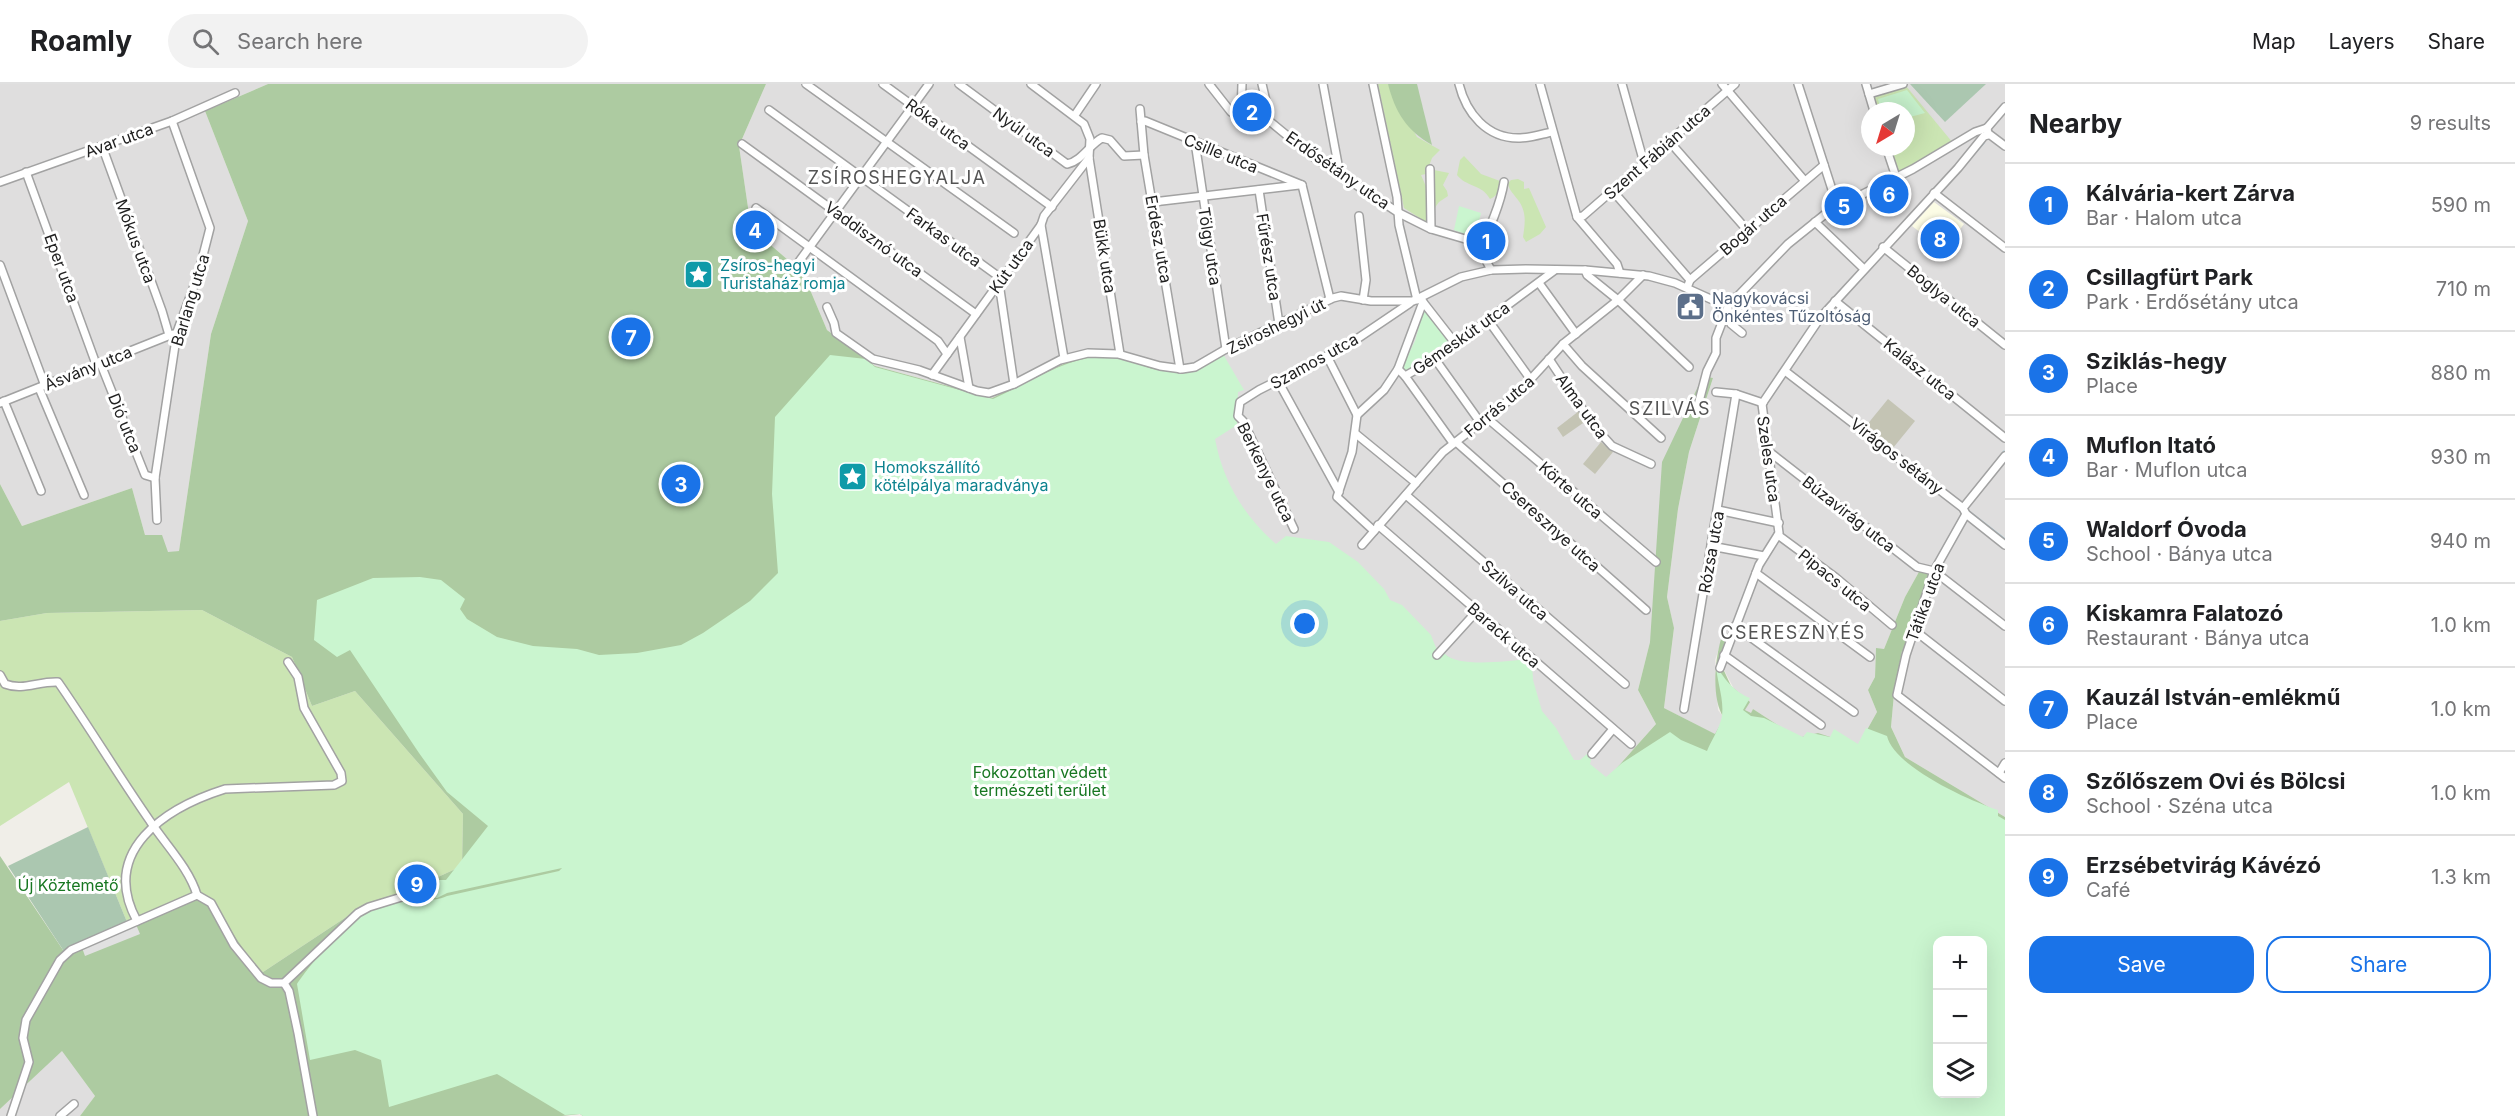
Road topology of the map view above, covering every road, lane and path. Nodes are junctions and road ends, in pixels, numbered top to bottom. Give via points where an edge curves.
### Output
1 (806, 84) edge
2 (883, 84) edge
3 (929, 84) edge
4 (959, 84) edge
5 (1032, 84) edge
6 (1096, 84) edge
7 (1209, 84) edge
8 (1242, 84) edge
9 (1262, 84) edge
10 (1323, 84) edge
11 (1373, 84) edge
12 (1459, 84) edge
13 (1542, 84) edge
14 (1622, 84) edge
15 (1735, 84) edge
16 (1798, 84) edge
17 (1866, 84) edge
18 (1903, 84) edge
19 (1725, 87) edge
20 (236, 93) dead end
21 (1869, 94) junction
22 (1872, 102) edge
23 (913, 105) junction
24 (2005, 107) edge
25 (1140, 109) dead end
26 (769, 110) dead end
27 (1241, 114) junction
28 (1075, 115) junction
29 (1267, 119) junction
30 (172, 121) junction
31 (1141, 122) junction
32 (1552, 132) junction
33 (1985, 132) junction
34 (887, 141) junction
35 (1669, 141) junction
36 (1195, 142) junction
37 (742, 144) dead end
38 (102, 146) junction
39 (2005, 146) edge
40 (1090, 154) junction
41 (1144, 155) junction
42 (1889, 156) edge
43 (1644, 163) junction
44 (1824, 165) junction
45 (1430, 169) dead end
46 (26, 172) junction
47 (1340, 175) junction
48 (861, 176) junction
49 (1896, 177) junction
50 (1804, 180) junction
51 (0, 182) edge
52 (1504, 182) dead end
53 (1302, 185) junction
54 (1259, 190) junction
55 (1612, 190) junction
56 (1934, 193) junction
57 (1202, 197) junction
58 (1153, 202) junction
59 (1837, 205) junction
60 (1052, 207) junction
61 (756, 208) dead end
62 (836, 210) junction
63 (1399, 213) junction
64 (1359, 216) dead end
65 (1577, 217) junction
66 (1815, 222) junction
67 (1041, 225) junction
68 (1431, 229) junction
69 (1747, 230) junction
70 (1014, 233) dead end
71 (1477, 245) junction
72 (810, 246) junction
73 (1883, 247) junction
74 (2005, 248) edge
75 (0, 265) edge
76 (795, 267) dead end
77 (1863, 268) junction
78 (1491, 270) junction
79 (1555, 270) junction
80 (1585, 270) junction
81 (1620, 273) junction
82 (1643, 275) junction
83 (1690, 280) junction
84 (1001, 281) junction
85 (1539, 283) junction
86 (1687, 288) junction
87 (1330, 299) junction
88 (1363, 300) junction
89 (1418, 300) junction
90 (1618, 300) junction
91 (1732, 301) junction
92 (1835, 301) junction
93 (827, 307) dead end
94 (976, 314) junction
95 (1488, 320) junction
96 (1279, 324) junction
97 (177, 332) junction
98 (1742, 333) dead end
99 (1576, 334) junction
100 (169, 335) junction
101 (960, 337) junction
102 (1455, 343) junction
103 (1563, 344) junction
104 (2005, 345) edge
105 (1226, 349) junction
106 (948, 354) junction
107 (1120, 354) junction
108 (1327, 356) junction
109 (1064, 358) junction
110 (1435, 359) junction
111 (1549, 359) junction
112 (98, 363) junction
113 (1689, 367) dead end
114 (1180, 369) junction
115 (1398, 369) junction
116 (1785, 370) junction
117 (929, 374) junction
118 (1405, 376) junction
119 (1531, 380) junction
120 (1278, 381) junction
121 (1014, 384) junction
122 (42, 387) junction
123 (969, 388) junction
124 (1716, 392) dead end
125 (1736, 394) junction
126 (2, 402) edge
127 (1763, 403) junction
128 (1697, 409) dead end
129 (1357, 415) junction
130 (1238, 416) joint
131 (1483, 420) junction
132 (1356, 434) junction
133 (1661, 438) dead end
134 (2005, 438) edge
135 (1454, 442) junction
136 (1767, 450) junction
137 (2005, 456) edge
138 (1651, 464) dead end
139 (155, 478) junction
140 (1416, 483) junction
141 (41, 491) dead end
142 (1338, 494) junction
143 (84, 495) dead end
144 (1406, 495) junction
145 (1718, 510) junction
146 (1964, 511) junction
147 (157, 520) dead end
148 (1779, 523) junction
149 (1376, 528) junction
150 (1294, 529) dead end
151 (1778, 535) junction
152 (1362, 545) dead end
153 (2005, 545) edge
154 (1711, 546) junction
155 (1764, 556) junction
156 (1656, 562) dead end
157 (1934, 571) junction
158 (1756, 573) junction
159 (1646, 610) dead end
160 (1477, 611) junction
161 (1892, 625) dead end
162 (1735, 626) junction
163 (2005, 626) edge
164 (1914, 630) junction
165 (1437, 655) dead end
166 (1724, 655) junction
167 (1870, 657) dead end
168 (288, 662) dead end
169 (1720, 668) dead end
170 (0, 675) edge
171 (1625, 684) dead end
172 (2005, 701) edge
173 (1684, 709) dead end
174 (1854, 712) dead end
175 (1821, 725) dead end
176 (1613, 729) junction
177 (1631, 744) dead end
178 (1592, 754) dead end
179 (2005, 764) edge
180 (2002, 776) edge
181 (152, 825) junction
182 (197, 895) junction
183 (405, 896) dead end
184 (137, 921) junction
185 (284, 983) junction
186 (74, 1104) dead end
187 (11, 1116) edge
188 (60, 1116) edge
189 (313, 1116) edge

1 - 34 street
2 - 23 street, Róka utca
3 - 23 street
4 - 40 street, Nyúl utca via 1067,164
5 - 28 street
6 - 28 street
7 - 27 street, Erdősétány utca via 1227,109
8 - 27 street
9 - 29 street
10 - 47 street
11 - 63 street
12 - 32 street via 1472,116 1496,133 1519,138
13 - 32 street
14 - 43 street
15 - 19 street, Szent Fábián utca
16 - 44 street
17 - 21 street
18 - 21 street
19 - 35 street, Szent Fábián utca
19 - 50 street
20 - 30 street, Avar utca
21 - 22 street
23 - 34 street
23 - 60 street, Róka utca
24 - 33 street, Szeles utca
25 - 31 street, Erdész utca
26 - 48 street, Farkas utca
27 - 29 street, Erdősétány utca
28 - 40 street, Bükk utca via 1089,133
29 - 47 street, Erdősétány utca
30 - 38 street, Avar utca
30 - 97 street, Barlang utca via 210,228
31 - 36 street, Csille utca
31 - 41 street, Erdész utca
32 - 65 street
33 - 39 street
33 - 49 street
33 - 56 street, Szeles utca
34 - 48 street
34 - 70 street
35 - 43 street, Szent Fábián utca
35 - 69 street
36 - 53 street, Csille utca
36 - 57 street, Tölgy utca
37 - 62 street, Vaddisznó utca
38 - 46 street, Avar utca
38 - 100 street, Mókus utca
40 - 41 street via 1099,139 1106,137 1124,156
40 - 60 street, Kút utca
40 - 107 street, Bükk utca
41 - 58 street, Erdész utca
42 - 49 street
43 - 55 street, Szent Fábián utca
44 - 50 street, Bogár utca
44 - 59 street
45 - 68 street
46 - 51 street, Avar utca
46 - 112 street, Eper utca
47 - 63 street, Erdősétány utca
48 - 62 street
48 - 84 street, Farkas utca
49 - 59 street
50 - 69 street, Bogár utca
52 - 71 street via 1486,234
53 - 54 street
53 - 87 street
54 - 57 street
54 - 96 street, Fűrész utca
55 - 65 street, Szent Fábián utca
55 - 83 street
56 - 73 street, Szeles utca
56 - 74 street
57 - 58 street
57 - 105 street, Tölgy utca
58 - 114 street, Erdész utca
59 - 66 street
60 - 67 street, Kút utca
61 - 72 street
62 - 72 street
62 - 94 street, Vaddisznó utca
63 - 68 street, Erdősétány utca
63 - 89 street
64 - 88 street via 1366,280
65 - 81 street via 1617,264
66 - 77 street
66 - 91 street
67 - 84 street, Kút utca
67 - 109 street
68 - 71 street, Erdősétány utca
69 - 83 street, Bogár utca
71 - 78 street
72 - 76 street
72 - 106 street via 938,341
73 - 77 street, Szeles utca
73 - 104 street, Boglya utca
75 - 122 street
77 - 92 street, Szeles utca
78 - 79 street, Zsíroshegyi út
78 - 89 street, Zsíroshegyi út via 1458,278
79 - 80 street, Zsíroshegyi út
79 - 85 street, Gémeskút utca
80 - 81 street, Zsíroshegyi út
80 - 90 street via 1589,278
81 - 82 street, Zsíroshegyi út
82 - 86 street, Zsíroshegyi út
82 - 90 street, Forrás utca
83 - 86 street, Bogár utca
84 - 94 street, Kút utca
84 - 121 street
85 - 95 street, Gémeskút utca
85 - 99 street
86 - 91 street, Zsíroshegyi út via 1709,299
87 - 88 street, Zsíroshegyi út via 1341,296
87 - 96 street, Zsíroshegyi út
88 - 89 street, Zsíroshegyi út
89 - 102 street
89 - 108 street, Szamos utca
89 - 115 street
90 - 99 street, Forrás utca
90 - 113 street
91 - 98 street via 1731,324
91 - 128 street via 1716,338 1716,353
92 - 116 street, Szeles utca
92 - 134 street, Kalász utca
93 - 117 street, Zsíroshegyi út via 836,333 869,357
94 - 101 street, Kút utca
95 - 102 street, Gémeskút utca
95 - 119 street
96 - 105 street, Zsíroshegyi út
97 - 100 street, Ásvány utca
97 - 139 street, Barlang utca
99 - 103 street, Forrás utca
100 - 112 street, Ásvány utca
101 - 106 street, Kút utca
101 - 123 street
102 - 110 street, Gémeskút utca
103 - 111 street, Forrás utca
103 - 133 street
105 - 114 street, Zsíroshegyi út via 1204,364
106 - 117 street, Kút utca
107 - 109 street, Zsíroshegyi út via 1091,353
107 - 114 street, Zsíroshegyi út via 1147,364
108 - 120 street, Szamos utca
108 - 129 street
109 - 121 street, Zsíroshegyi út
110 - 118 street, Gémeskút utca
110 - 131 street, Körte utca
111 - 119 street, Forrás utca
111 - 138 street, Alma utca via 1593,425 1612,446
112 - 122 street, Ásvány utca
112 - 139 street, Dió utca via 145,475
115 - 118 street, Gémeskút utca
115 - 129 street, Gémeskút utca via 1384,390
116 - 127 street, Szeles utca
116 - 146 street, Virágos sétány
117 - 123 street, Zsíroshegyi út
118 - 135 street, Cseresznye utca
119 - 131 street, Forrás utca
120 - 130 street, Szamos utca via 1240,402
120 - 142 street, Barack utca
121 - 123 street, Zsíroshegyi út via 989,393
122 - 126 street, Ásvány utca
122 - 143 street
124 - 125 street
125 - 127 street
125 - 145 street, Rózsa utca
126 - 141 street
127 - 136 street, Szeles utca
129 - 132 street
130 - 150 street, Berkenye utca
131 - 135 street, Forrás utca
131 - 156 street, Körte utca
132 - 140 street
132 - 142 street
135 - 140 street, Forrás utca
135 - 159 street, Cseresznye utca
136 - 148 street, Szeles utca
136 - 157 street, Búzavirág utca via 1917,567
137 - 146 street, Tátika utca
139 - 147 street, Barlang utca
140 - 144 street, Forrás utca
142 - 149 street, Barack utca
144 - 149 street, Forrás utca
144 - 171 street, Szilva utca
145 - 148 street
145 - 154 street, Rózsa utca
146 - 153 street, Virágos sétány
146 - 157 street, Tátika utca
148 - 151 street, Szeles utca
149 - 152 street, Forrás utca
149 - 160 street, Barack utca
151 - 155 street, Szeles utca
151 - 161 street, Pipacs utca
154 - 155 street
154 - 173 street, Rózsa utca
155 - 158 street, Szeles utca
157 - 163 street, Búzavirág utca
157 - 164 street, Tátika utca
158 - 162 street, Szeles utca
158 - 167 street
160 - 165 street
160 - 176 street, Barack utca
162 - 166 street, Szeles utca
162 - 174 street
164 - 172 street
164 - 180 street, Tátika utca via 1897,695
166 - 169 street, Szeles utca
166 - 175 street
168 - 181 street via 298,677 304,708 342,781 334,785 225,789
170 - 181 street via 5,684 18,689 41,681 58,682
176 - 177 street, Barack utca
176 - 178 street
179 - 180 street
181 - 182 street
181 - 184 street via 135,845 126,871 127,897
182 - 184 street
182 - 185 street via 213,905 234,945 261,978
183 - 185 street via 358,913
184 - 187 street via 78,946 60,960 26,1020 23,1038 28,1068
185 - 189 street via 289,991
186 - 188 street

